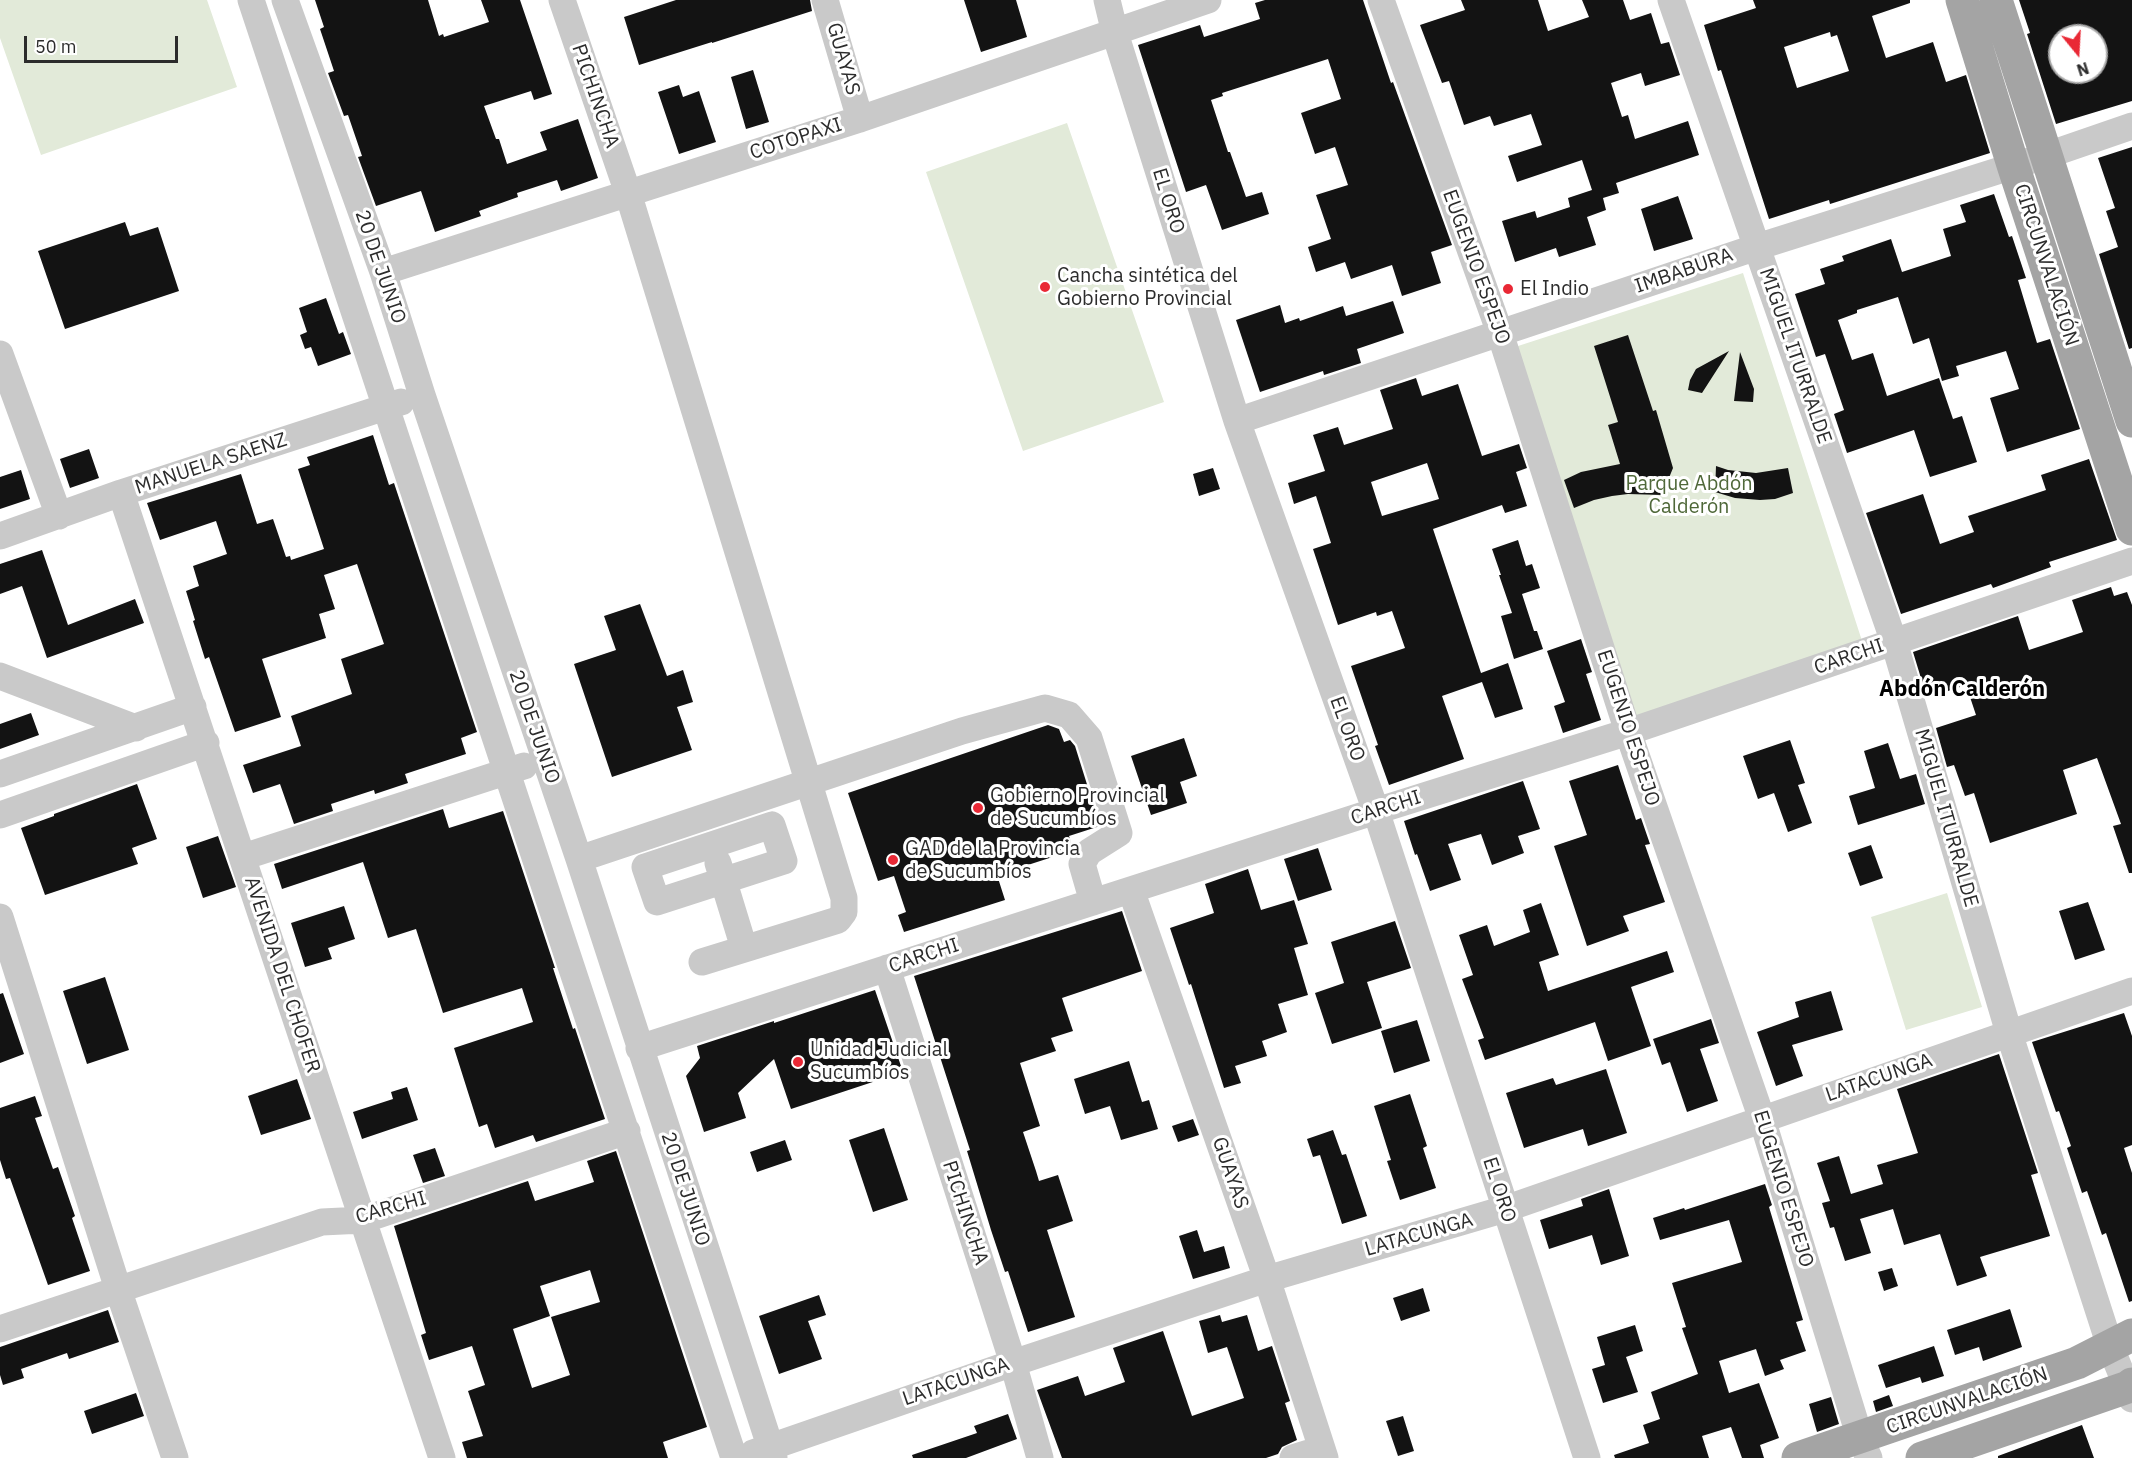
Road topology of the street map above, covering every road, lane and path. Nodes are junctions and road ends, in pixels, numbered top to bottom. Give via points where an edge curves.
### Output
1 (251, 0) edge
2 (285, 0) edge
3 (562, 0) edge
4 (825, 0) edge
5 (1107, 0) edge
6 (1208, 0) edge
7 (1381, 0) edge
8 (1671, 0) edge
9 (1962, 0) edge
10 (1996, 0) edge
11 (1115, 33) junction
12 (860, 119) junction
13 (2132, 126) edge
14 (2045, 156) junction
15 (2013, 165) junction
16 (628, 193) junction
17 (1757, 247) junction
18 (383, 272) junction
19 (1500, 333) junction
20 (0, 354) edge
21 (422, 395) junction
22 (385, 407) junction
23 (1237, 421) junction
24 (2132, 421) edge
25 (121, 493) junction
26 (60, 516) junction
27 (2132, 529) edge
28 (0, 536) edge
29 (2132, 561) edge
30 (1894, 642) junction
31 (0, 676) edge
32 (193, 707) junction
33 (136, 728) junction
34 (1628, 732) junction
35 (206, 743) junction
36 (544, 759) junction
37 (508, 772) junction
38 (0, 774) edge
39 (809, 781) junction
40 (1376, 811) junction
41 (0, 815) edge
42 (703, 816) junction
43 (712, 844) junction
44 (243, 857) junction
45 (579, 859) junction
46 (723, 880) junction
47 (1131, 890) junction
48 (1093, 902) junction
49 (0, 917) edge
50 (744, 948) junction
51 (702, 962) dead end
52 (886, 968) junction
53 (2132, 991) edge
54 (2009, 1033) junction
55 (639, 1048) junction
56 (652, 1088) junction
57 (617, 1100) junction
58 (1762, 1119) junction
59 (627, 1131) junction
60 (1506, 1209) junction
61 (363, 1220) junction
62 (1267, 1280) junction
63 (118, 1289) junction
64 (0, 1329) edge
65 (2121, 1341) edge
66 (1013, 1363) junction
67 (2131, 1389) edge
68 (1865, 1448) edge
69 (772, 1452) edge
70 (1323, 1454) edge
71 (175, 1458) edge
72 (442, 1458) edge
73 (736, 1458) edge
74 (1040, 1458) edge
75 (1293, 1458) edge
76 (1587, 1458) edge
77 (1798, 1458) edge
78 (1922, 1458) edge

1 - 22 street, 20 DE JUNIO
2 - 18 street, 20 DE JUNIO
3 - 16 street, PICHINCHA
4 - 12 street, GUAYAS
5 - 11 street, EL ORO
6 - 11 street, COTOPAXI
7 - 19 street, EUGENIO ESPEJO
8 - 17 street, MIGUEL ITURRALDE
9 - 15 main road, CIRCUNVALACIÓN
10 - 14 main road, CIRCUNVALACIÓN
11 - 12 street, COTOPAXI
11 - 23 street, EL ORO
12 - 16 street, COTOPAXI
13 - 14 street, IMBABURA
14 - 15 street, IMBABURA
14 - 24 main road, CIRCUNVALACIÓN
15 - 17 street, IMBABURA
15 - 27 main road, CIRCUNVALACIÓN
16 - 18 street, COTOPAXI
16 - 39 street, PICHINCHA
17 - 19 street, IMBABURA
17 - 30 street, MIGUEL ITURRALDE
18 - 21 street, 20 DE JUNIO
19 - 23 street, IMBABURA
19 - 34 street, EUGENIO ESPEJO
20 - 26 street
21 - 22 street, MANUELA SAENZ
21 - 36 street, 20 DE JUNIO
22 - 25 street, MANUELA SAENZ
22 - 37 street, 20 DE JUNIO
23 - 40 street, EL ORO
25 - 26 street, MANUELA SAENZ
25 - 32 street, AVENIDA DEL CHOFER
26 - 28 street, MANUELA SAENZ
29 - 30 street, CARCHI
30 - 34 street, CARCHI
30 - 54 street, MIGUEL ITURRALDE
31 - 33 street
32 - 33 street
32 - 35 street, AVENIDA DEL CHOFER
33 - 38 street
34 - 40 street, CARCHI
34 - 58 street, EUGENIO ESPEJO
35 - 41 street
35 - 44 street, AVENIDA DEL CHOFER
36 - 37 street
36 - 45 street, 20 DE JUNIO
37 - 44 street
37 - 57 street, 20 DE JUNIO
39 - 42 street
39 - 48 street via 1045,708 1069,715 1089,738 1119,833 1089,852 1082,864
39 - 50 street, PICHINCHA via 844,898 844,912 838,920
40 - 47 street, CARCHI
40 - 60 street, EL ORO
42 - 43 street
42 - 45 street
43 - 46 street
43 - 46 street via 772,825 784,861
43 - 46 street via 645,867 657,902
44 - 61 street, AVENIDA DEL CHOFER
45 - 55 street, 20 DE JUNIO
46 - 50 street
47 - 48 street, CARCHI
47 - 62 street, GUAYAS
48 - 52 street, CARCHI
49 - 63 street
50 - 51 street
52 - 55 street, CARCHI
52 - 66 street, PICHINCHA
53 - 54 street, LATACUNGA
54 - 58 street, LATACUNGA
54 - 65 street, MIGUEL ITURRALDE
55 - 56 street, 20 DE JUNIO
56 - 57 street
56 - 69 street, 20 DE JUNIO
57 - 59 street, 20 DE JUNIO
58 - 60 street, LATACUNGA
58 - 68 street, EUGENIO ESPEJO
59 - 61 street, CARCHI
59 - 73 street, 20 DE JUNIO
60 - 62 street, LATACUNGA
60 - 76 street, EL ORO
61 - 63 street, CARCHI via 322,1222
61 - 72 street, AVENIDA DEL CHOFER
62 - 66 street, LATACUNGA
62 - 70 street, GUAYAS
63 - 64 street, CARCHI
63 - 71 street
65 - 67 street, MIGUEL ITURRALDE
65 - 68 main road, CIRCUNVALACIÓN via 2077,1363
66 - 69 street, LATACUNGA
66 - 74 street, PICHINCHA
67 - 78 main road, CIRCUNVALACIÓN
68 - 77 main road, CIRCUNVALACIÓN
69 - 73 street, LATACUNGA
70 - 75 street

